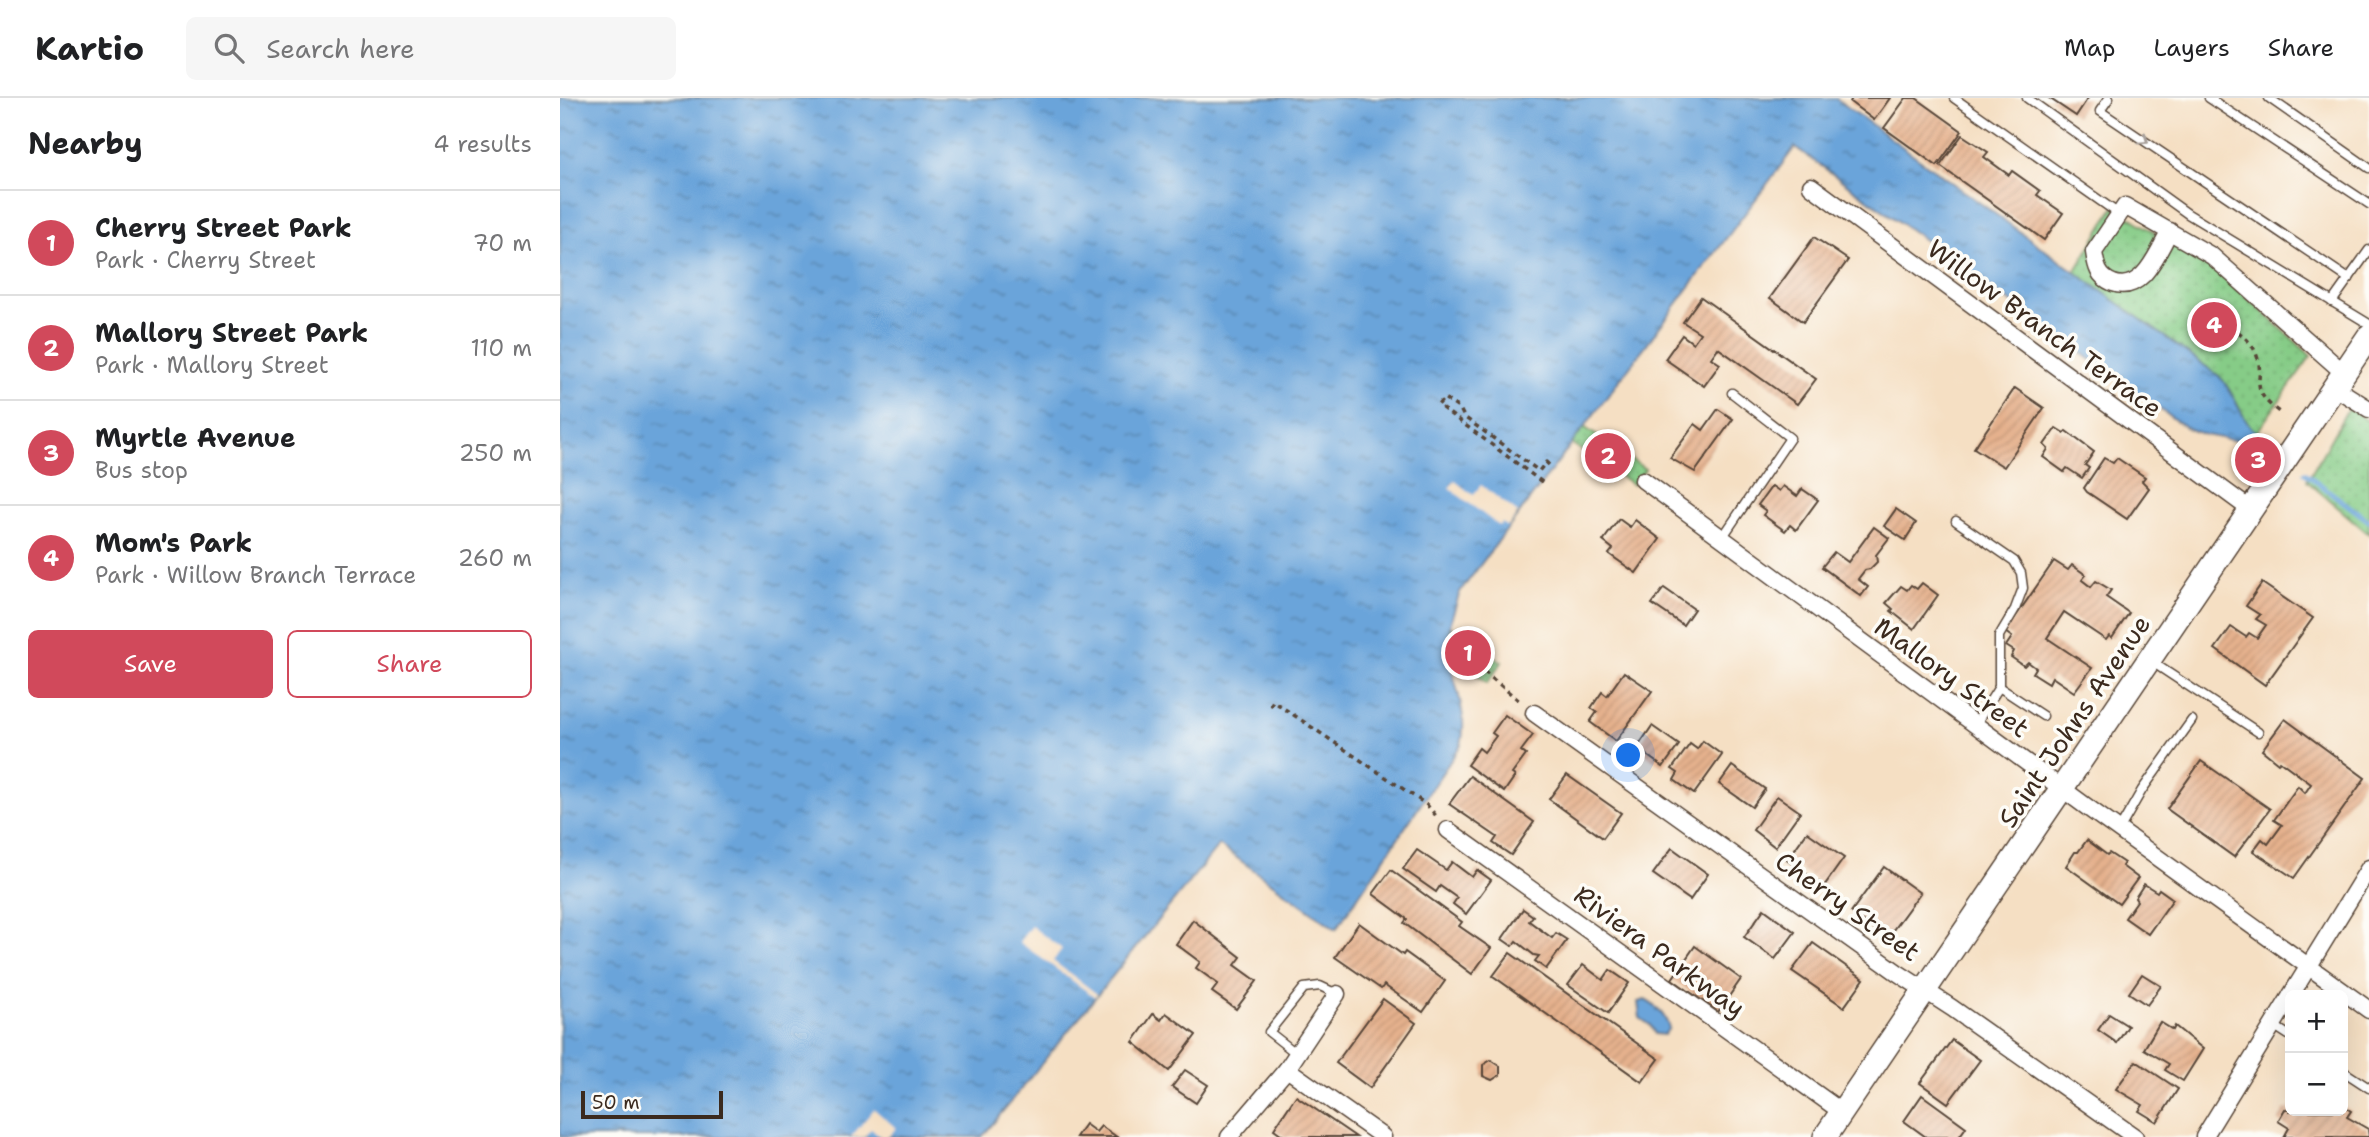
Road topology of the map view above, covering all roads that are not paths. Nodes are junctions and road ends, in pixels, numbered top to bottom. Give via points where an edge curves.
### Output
1 (1954, 98) edge
2 (2027, 98) edge
3 (2109, 98) edge
4 (2209, 98) edge
5 (2269, 98) edge
6 (2369, 168) edge
7 (1811, 186) dead end
8 (2369, 204) edge
9 (2119, 214) junction
10 (2170, 231) junction
11 (2369, 250) edge
12 (2348, 279) junction
13 (2332, 302) junction
14 (2369, 324) edge
15 (2369, 336) edge
16 (2339, 380) junction
17 (1732, 393) dead end
18 (2369, 409) edge
19 (1643, 480) dead end
20 (2251, 510) junction
21 (1956, 521) dead end
22 (1722, 538) junction
23 (2150, 660) junction
24 (1999, 687) junction
25 (1534, 713) road end
26 (2043, 716) dead end
27 (2192, 720) dead end
28 (1975, 725) junction
29 (2258, 732) dead end
30 (2063, 789) junction
31 (1448, 830) dead end
32 (2119, 830) junction
33 (2369, 867) edge
34 (2309, 967) junction
35 (1926, 990) junction
36 (2295, 990) edge
37 (1338, 995) joint
38 (2285, 1006) edge
39 (2369, 1010) edge
40 (2273, 1025) junction
41 (2285, 1033) edge
42 (1297, 1054) junction
43 (1287, 1069) junction
44 (2348, 1073) edge
45 (2369, 1088) edge
46 (1842, 1112) junction
47 (1229, 1137) edge
48 (1383, 1137) edge
49 (1825, 1137) edge
50 (2135, 1137) edge
51 (2204, 1137) edge

1 - 9 lane
2 - 13 lane via 2188,214
3 -> 12 lane via 2100,111
4 - 8 lane
5 - 6 lane
7 - 20 street, Willow Branch Terrace
9 - 10 street via 2125,206
9 - 10 street via 2094,252 2097,270 2108,281 2120,285 2137,281
10 - 16 street via 2212,256
11 - 12 lane
12 - 13 lane
13 - 14 lane
15 - 16 main road, Saint Johns Avenue
16 - 18 street
16 - 20 main road, Saint Johns Avenue
17 - 22 lane via 1790,438
19 - 22 street, Mallory Street
20 - 23 main road, Saint Johns Avenue
21 - 24 lane via 2014,561 2021,573 2023,588 1999,636
22 - 28 street, Mallory Street
23 - 29 lane
23 - 30 main road, Saint Johns Avenue
24 - 26 lane
24 - 28 lane
25 - 35 street, Cherry Street
27 - 32 lane
28 - 30 street, Mallory Street
30 - 32 street, Mallory Street
30 - 35 main road, Saint Johns Avenue
31 - 46 street, Riviera Parkway
32 - 34 street, Mallory Street
33 - 34 street
34 - 36 street
34 - 39 street, Mallory Street
35 - 46 main road, Saint Johns Avenue
35 - 50 street, Cherry Street
37 - 42 street
37 - 42 lane via 1320,986 1304,988 1269,1032
38 - 40 street
40 - 41 lane
40 - 51 street
42 - 43 street
43 - 47 street
43 - 48 street
44 - 45 lane
46 - 49 main road, Saint Johns Avenue

